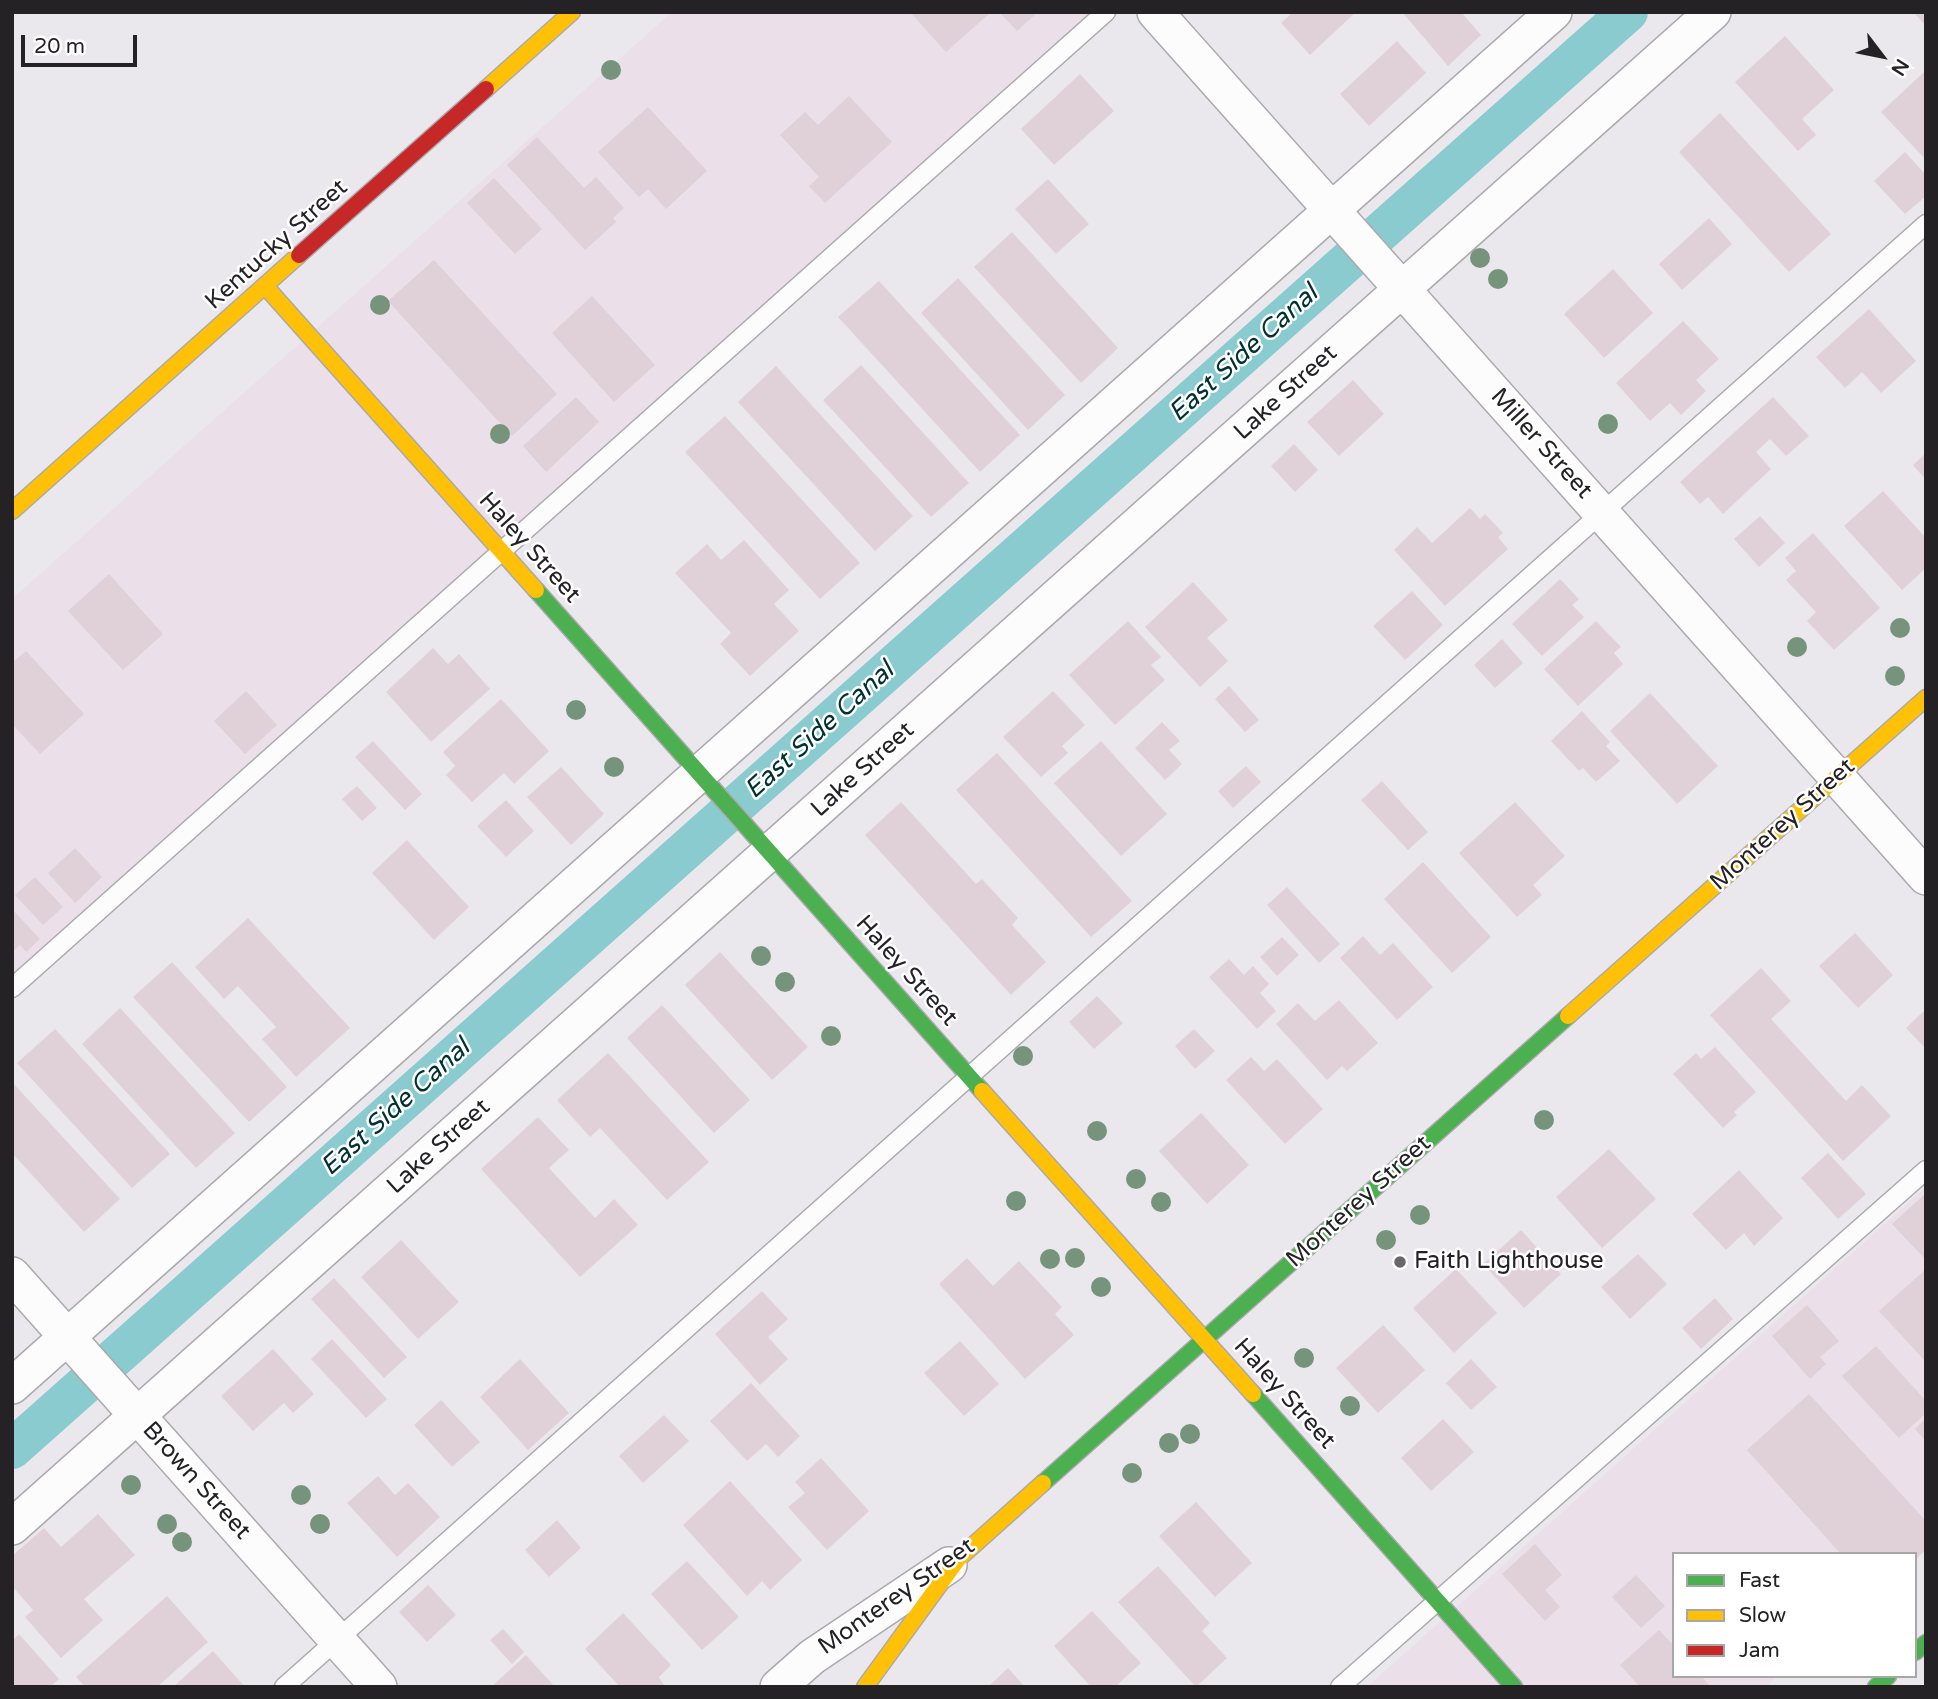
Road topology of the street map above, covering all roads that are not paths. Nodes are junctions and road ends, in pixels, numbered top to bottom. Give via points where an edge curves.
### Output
1 (572, 12) edge
2 (1106, 12) edge
3 (1155, 12) edge
4 (1554, 12) edge
5 (1713, 12) edge
6 (1332, 210) junction
7 (1926, 224) edge
8 (265, 286) junction
9 (1403, 289) junction
10 (12, 511) edge
11 (1602, 513) junction
12 (502, 551) junction
13 (1926, 698) edge
14 (700, 773) junction
15 (1837, 777) junction
16 (770, 852) junction
17 (1926, 877) edge
18 (12, 988) edge
19 (969, 1076) junction
20 (1926, 1170) edge
21 (12, 1275) edge
22 (1204, 1340) junction
23 (71, 1341) junction
24 (12, 1386) edge
25 (133, 1411) junction
26 (12, 1527) edge
27 (958, 1559) junction
28 (1437, 1601) junction
29 (337, 1640) junction
30 (284, 1687) edge
31 (379, 1687) edge
32 (778, 1687) edge
33 (865, 1687) edge
34 (1340, 1687) edge
35 (1514, 1687) edge

1 - 8 street, Kentucky Street
2 - 12 lane
3 - 6 street, Miller Street
4 - 6 street
5 - 9 street, Lake Street
6 - 9 street, Miller Street
6 - 14 street
7 - 11 lane
8 - 10 street, Kentucky Street
8 - 12 street, Haley Street
9 - 11 street, Miller Street
9 - 16 street, Lake Street
11 - 15 street, Miller Street
11 - 19 lane
12 - 14 street, Haley Street
12 - 18 lane
13 - 15 street, Monterey Street
14 - 16 street, Haley Street
14 - 23 street
15 - 17 street, Miller Street
15 - 22 street, Monterey Street
16 - 19 street, Haley Street
16 - 25 street, Lake Street
19 - 22 street, Haley Street
19 - 29 lane
20 - 28 lane
21 - 23 street, Brown Street
22 - 27 street, Monterey Street
22 - 28 street, Haley Street
23 - 24 street
23 - 25 street, Brown Street
25 - 26 street, Lake Street
25 - 29 street, Brown Street
27 - 32 street, Monterey Street via 812,1657
27 - 33 street
28 - 34 lane
28 - 35 street, Haley Street
29 - 30 lane
29 - 31 street, Brown Street

